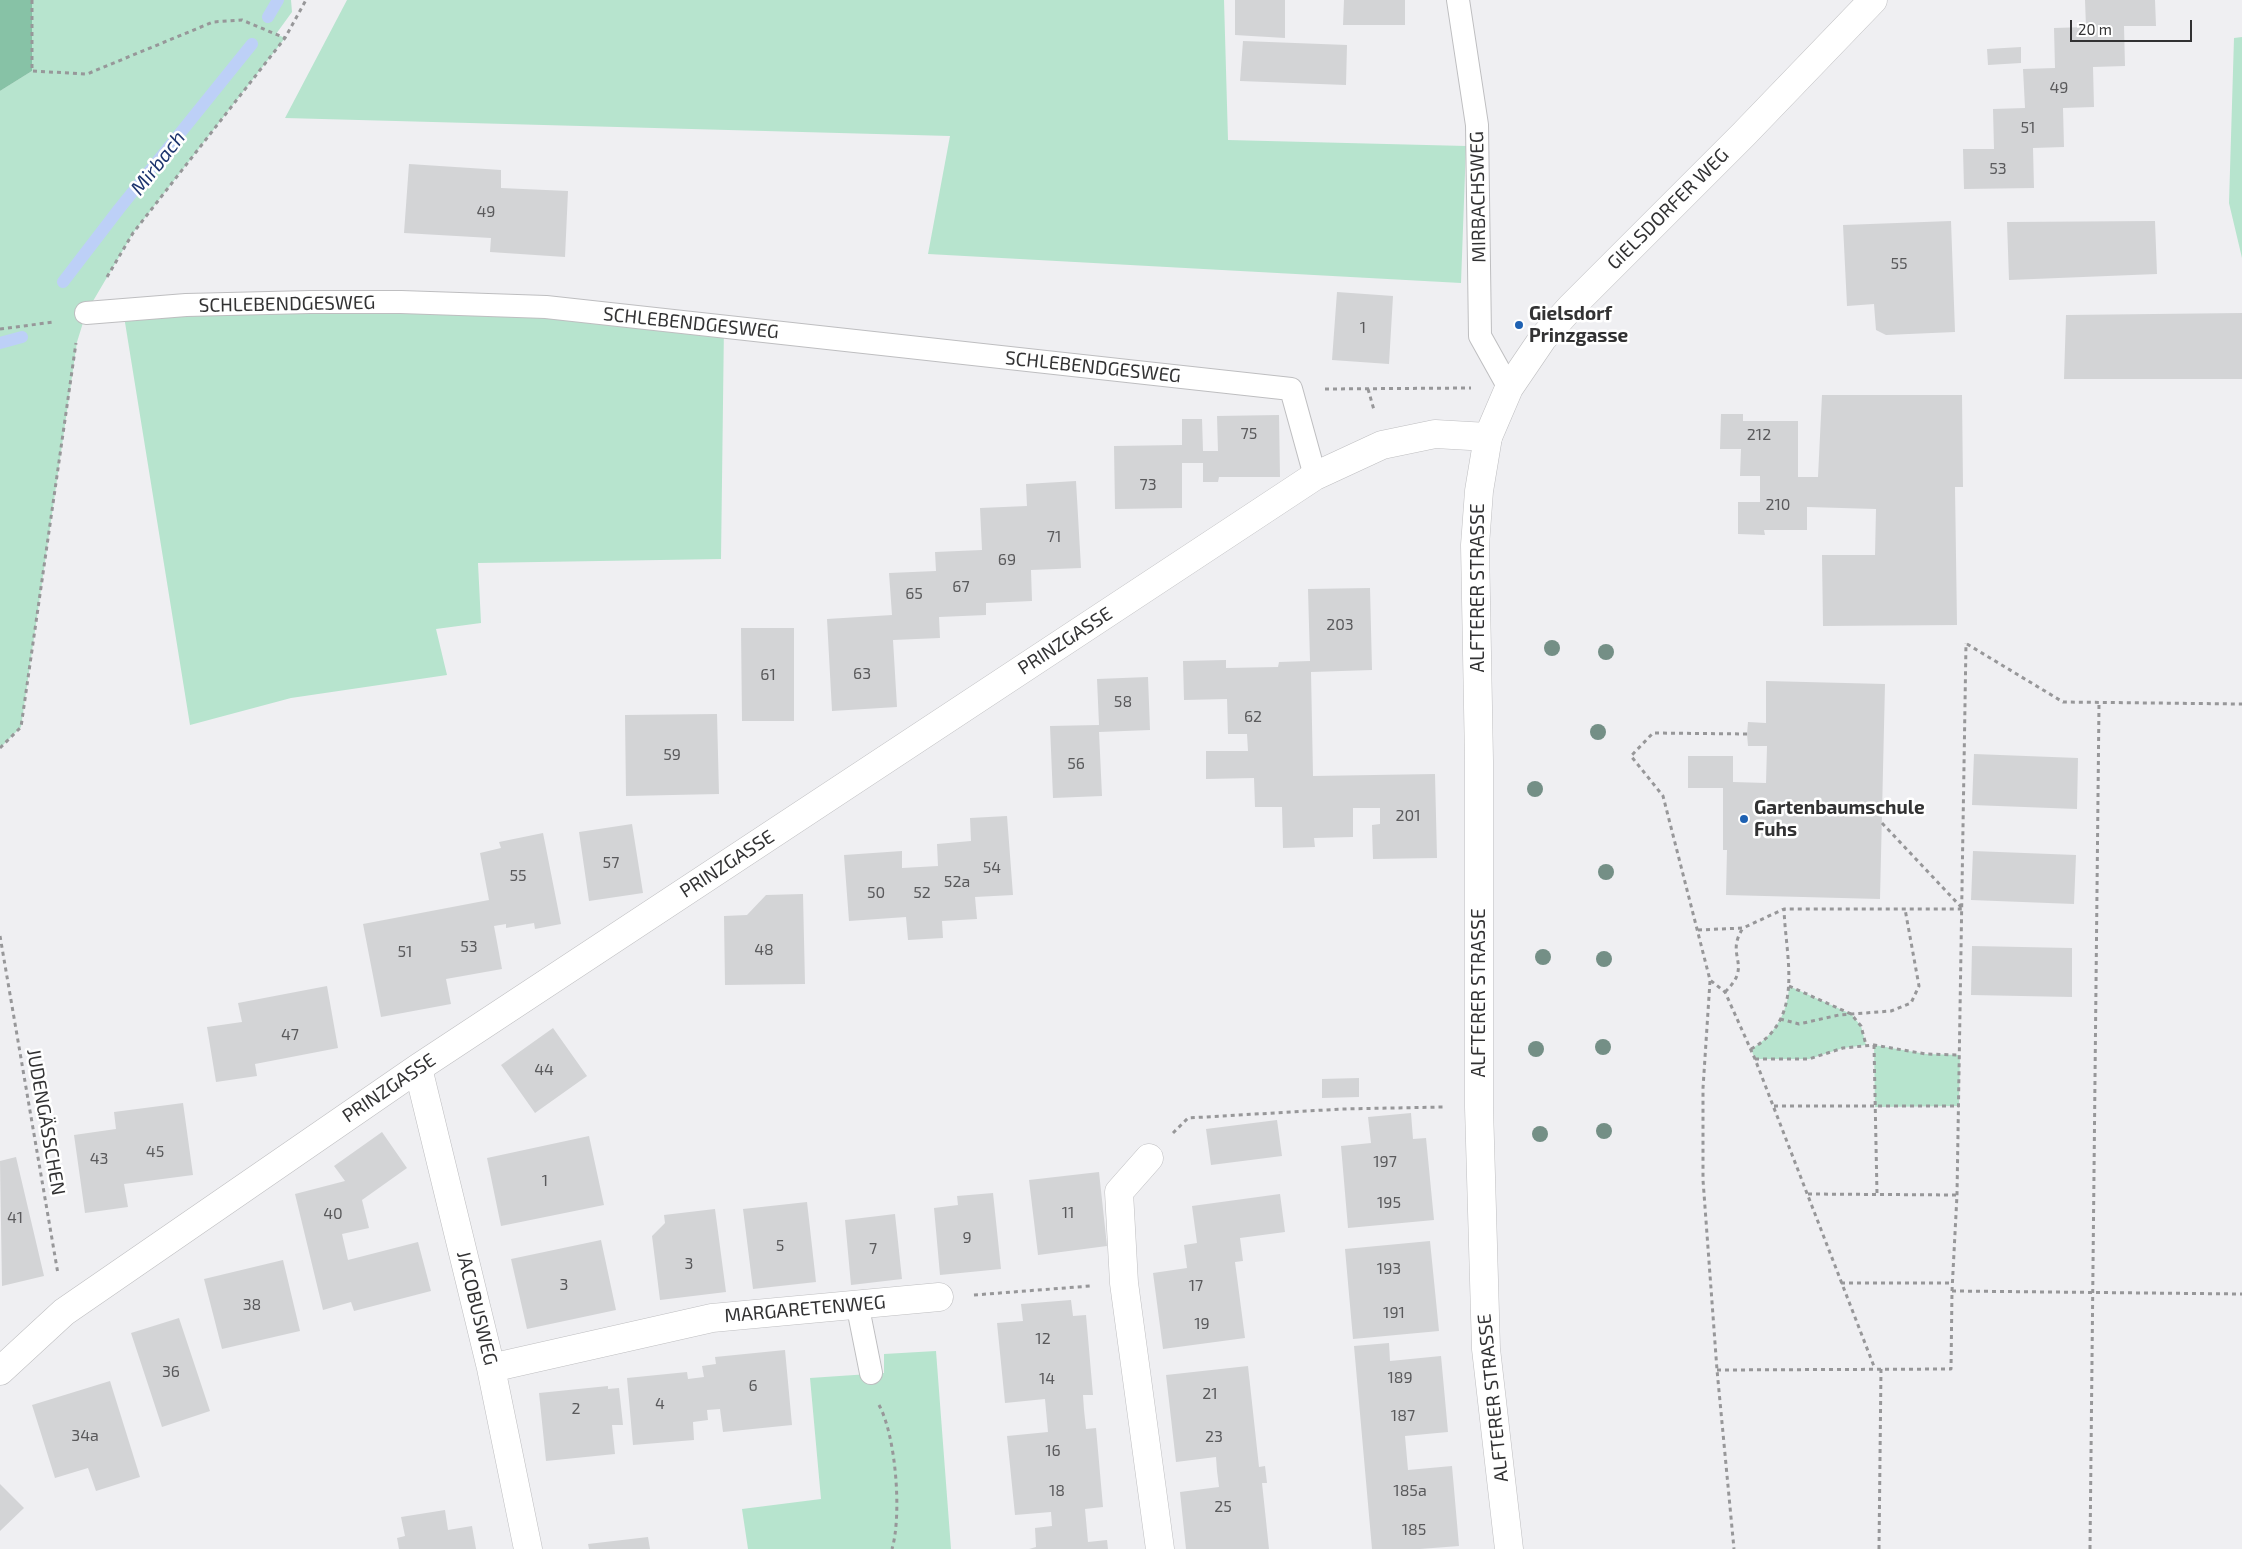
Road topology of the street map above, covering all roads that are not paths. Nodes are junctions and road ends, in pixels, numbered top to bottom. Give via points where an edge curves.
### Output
1 (1458, 0) edge
2 (1873, 0) edge
3 (86, 313) road end
4 (1509, 388) junction
5 (1488, 437) junction
6 (1315, 476) junction
7 (418, 1068) junction
8 (1149, 1158) road end
9 (939, 1298) road end
10 (857, 1303) junction
11 (491, 1368) junction
12 (0, 1371) edge
13 (871, 1373) road end
14 (528, 1549) edge
15 (1160, 1549) edge
16 (1509, 1549) edge

1 - 4 lane, MIRBACHSWEG via 1477,125 1480,336
2 - 4 street, GIELSDORFER WEG via 1571,306 1537,346
3 - 6 lane, SCHLEBENDGESWEG via 186,305 310,302 546,307 1291,389
4 - 5 street, GIELSDORFER WEG
5 - 6 street, PRINZGASSE via 1435,434 1382,445
5 - 16 street, ALFTERER STRASSE via 1475,545 1479,1107 1486,1349
6 - 7 street, PRINZGASSE
7 - 11 street, JACOBUSWEG
7 - 12 street, PRINZGASSE via 64,1312
8 - 15 street via 1119,1192 1124,1283
9 - 10 street, MARGARETENWEG
10 - 11 street, MARGARETENWEG via 712,1318
10 - 13 lane
11 - 14 street, JACOBUSWEG

